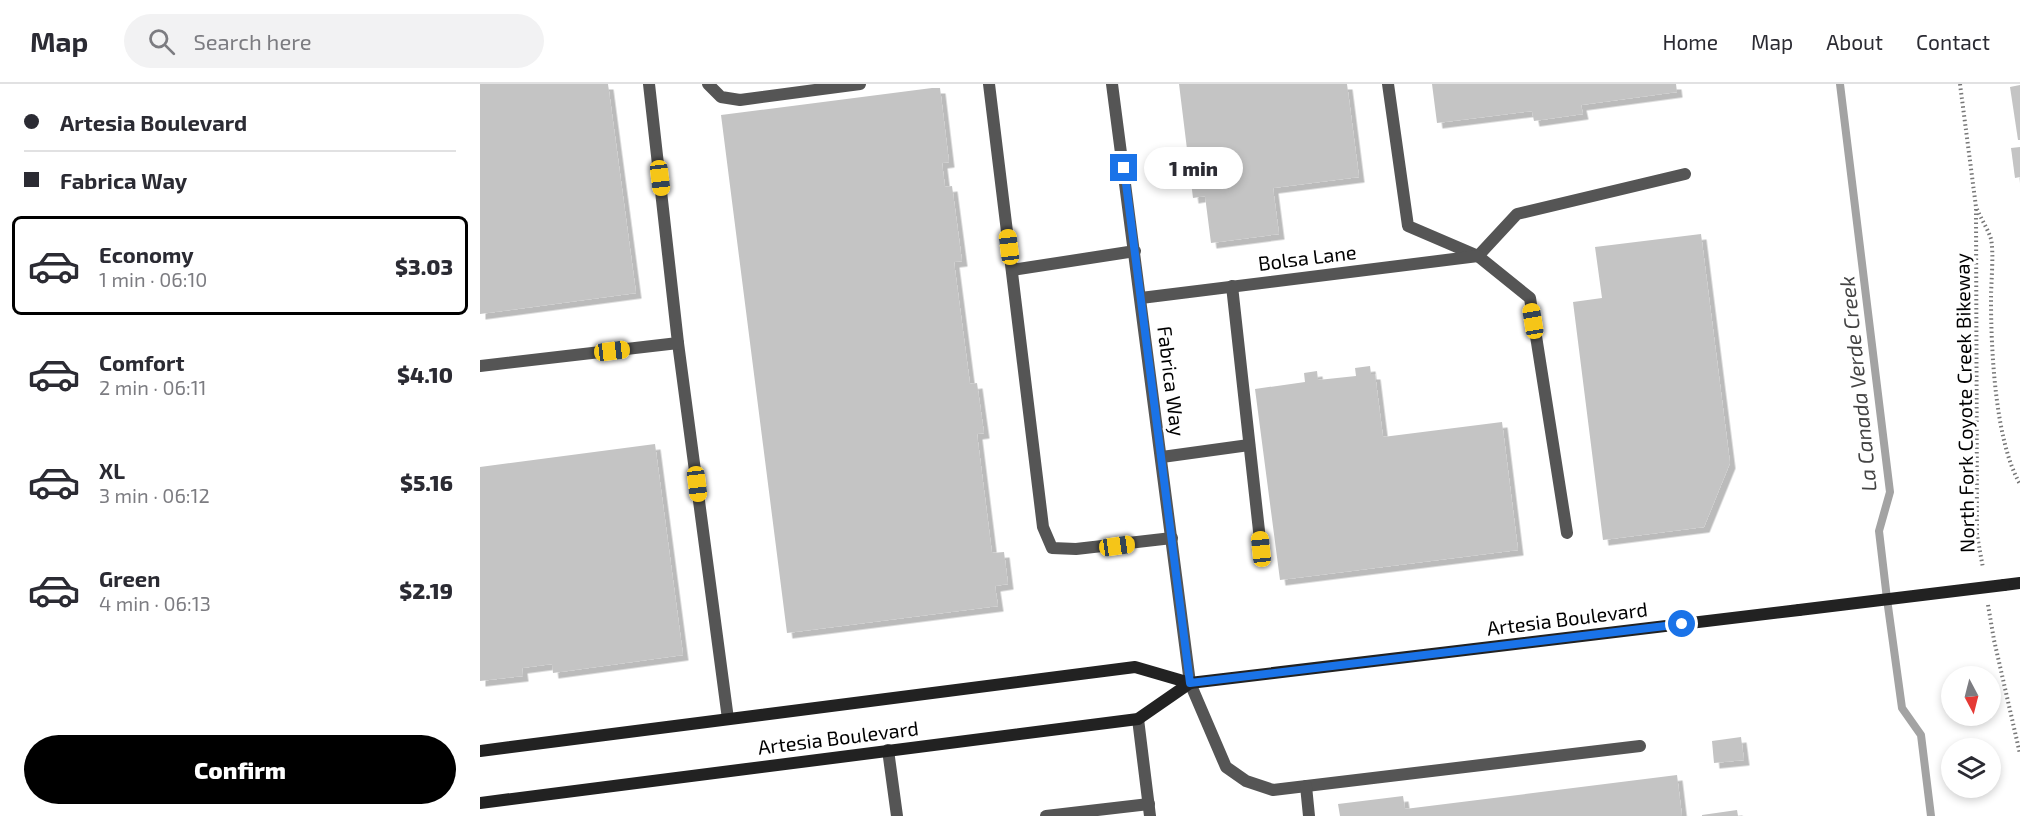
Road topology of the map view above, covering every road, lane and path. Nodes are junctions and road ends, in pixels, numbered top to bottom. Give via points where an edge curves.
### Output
1 (649, 84) edge
2 (708, 84) edge
3 (860, 84) edge
4 (989, 84) edge
5 (1112, 84) edge
6 (1388, 84) edge
7 (1960, 84) edge
8 (1685, 174) dead end
9 (1976, 207) junction
10 (1135, 251) junction
11 (1478, 256) junction
12 (1012, 270) junction
13 (1232, 286) junction
14 (1142, 298) junction
15 (678, 343) junction
16 (480, 366) edge
17 (1249, 446) junction
18 (1162, 457) junction
19 (2020, 484) edge
20 (1567, 533) dead end
21 (1172, 538) junction
22 (1261, 549) dead end
23 (1983, 570) dead end
24 (2020, 583) edge
25 (1988, 605) dead end
26 (1190, 683) junction
27 (728, 719) junction
28 (1138, 719) junction
29 (1640, 746) dead end
30 (480, 750) edge
31 (888, 750) junction
32 (2020, 754) edge
33 (1306, 786) junction
34 (480, 802) edge
35 (1150, 810) edge
36 (897, 816) edge
37 (1046, 816) edge
38 (1309, 816) edge

1 - 15 street
2 - 3 street via 722,97 741,100
4 - 12 street
5 - 10 street, Fabrica Way
6 - 11 street via 1408,226
7 - 9 path, North Fork Coyote Creek Bikeway
8 - 11 street via 1517,214
9 - 19 path via 1991,239 1995,380 2004,435
9 - 23 path, North Fork Coyote Creek Bikeway via 1977,535
10 - 12 street
10 - 14 street, Fabrica Way
11 - 13 street, Bolsa Lane
11 - 20 street via 1530,297
12 - 21 street via 1043,527 1052,548
13 - 14 street, Bolsa Lane
13 - 17 street
14 - 18 street, Fabrica Way
15 - 16 street
15 - 27 street
17 - 18 street
17 - 22 street
18 - 21 street, Fabrica Way
21 - 26 street, Fabrica Way
24 - 26 main road, Artesia Boulevard, bridge
25 - 32 path
26 - 27 main road, Artesia Boulevard via 1136,668
26 - 28 main road, Artesia Boulevard
26 - 33 street, Fabrica Way via 1226,767 1246,781 1273,790
27 - 30 main road, Artesia Boulevard
28 - 31 main road, Artesia Boulevard
28 - 35 street
29 - 33 street, Fabrica Way
31 - 34 main road, Artesia Boulevard
31 - 36 street
33 - 38 street
35 - 37 street

